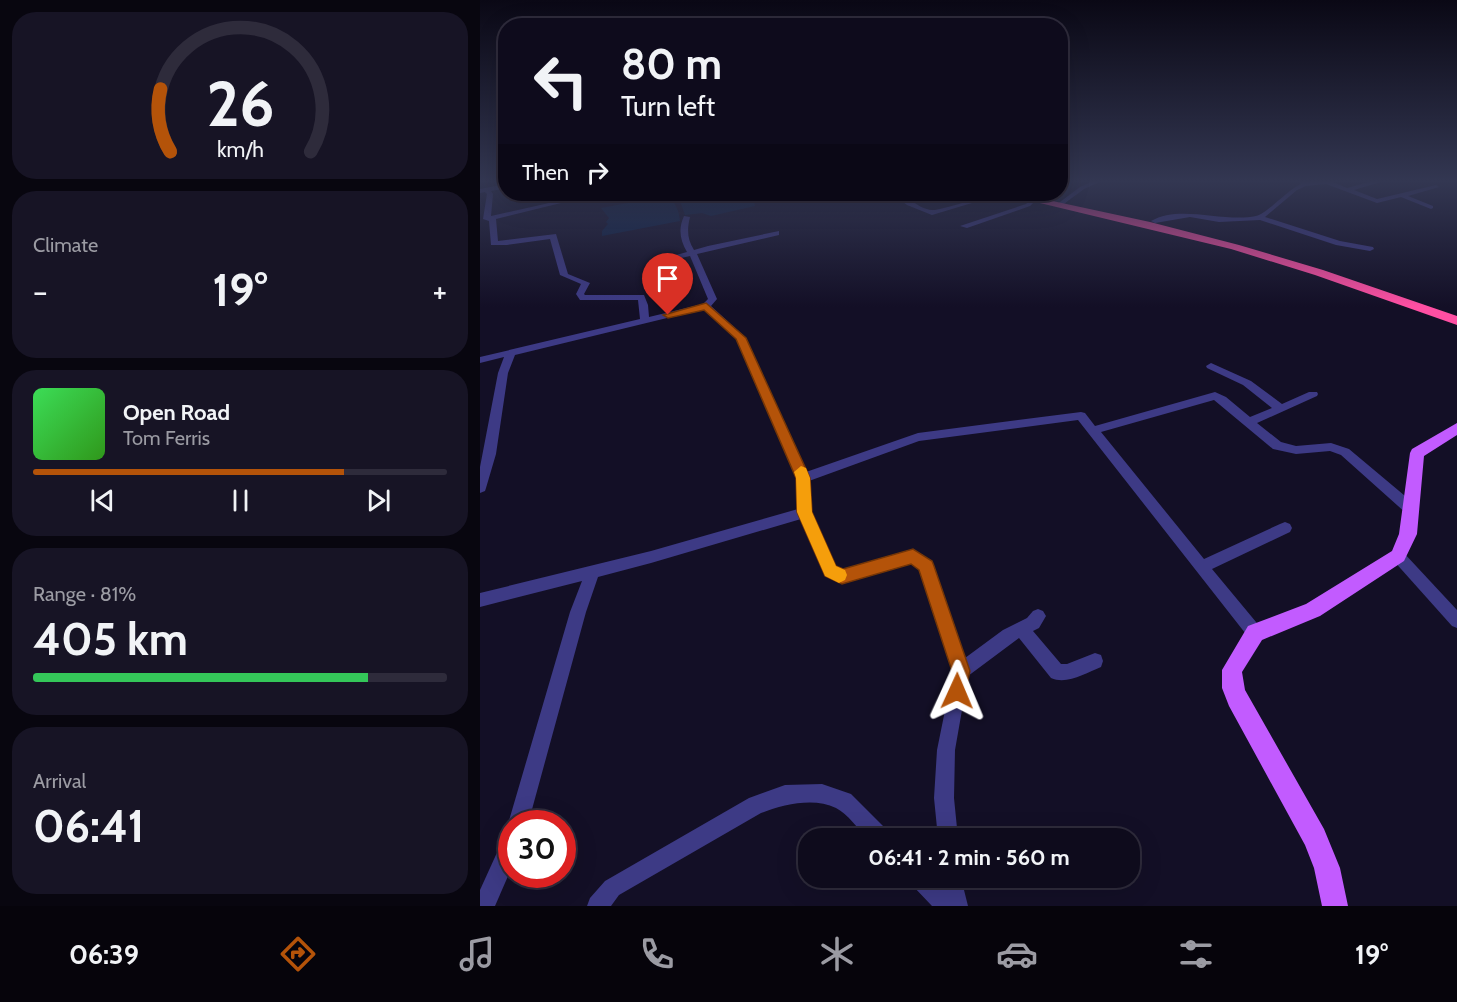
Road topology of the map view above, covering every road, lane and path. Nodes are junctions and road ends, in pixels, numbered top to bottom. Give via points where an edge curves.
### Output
1 (492, 222) edge
2 (685, 222) edge
3 (975, 222) edge
4 (1138, 222) edge
5 (1160, 222) edge
6 (1274, 222) edge
7 (964, 226) dead end
8 (776, 233) dead end
9 (1370, 249) dead end
10 (690, 253) junction
11 (651, 263) dead end
12 (706, 306) junction
13 (1457, 314) edge
14 (645, 321) junction
15 (1457, 321) edge
16 (511, 353) junction
17 (480, 360) edge
18 (1211, 366) dead end
19 (1312, 394) dead end
20 (1280, 408) junction
21 (1248, 423) junction
22 (1457, 428) edge
23 (1095, 430) junction
24 (803, 478) junction
25 (480, 488) edge
26 (1412, 510) junction
27 (805, 512) junction
28 (1285, 528) dead end
29 (1398, 556) junction
30 (1202, 567) junction
31 (592, 573) junction
32 (480, 600) edge
33 (1038, 616) dead end
34 (1457, 621) edge
35 (1021, 629) junction
36 (1255, 633) junction
37 (1095, 661) dead end
38 (961, 671) junction
39 (522, 810) edge
40 (871, 828) edge
41 (947, 828) edge
42 (498, 874) edge
43 (929, 888) edge
44 (953, 888) edge
45 (484, 906) edge
46 (598, 906) edge
47 (947, 906) edge
48 (957, 906) edge
49 (1335, 906) edge

1 - 14 street via 494,243 498,244 553,236 564,275 586,284 580,294 583,298 641,297
2 - 10 street
3 - 7 street
4 - 15 highway via 1236,247
5 - 13 highway via 1239,242
6 - 9 street
8 - 10 street
10 - 11 street
10 - 12 street via 713,299
12 - 14 street
12 - 24 street via 741,338
14 - 16 street
16 - 17 street
16 - 25 street via 503,373 490,454
18 - 20 street via 1247,383
19 - 20 street
20 - 21 street
21 - 23 street via 1215,396
21 - 26 street via 1277,446 1296,450 1331,447 1345,452
22 - 26 main road via 1417,453
23 - 24 street via 1081,416 918,437
23 - 30 street
24 - 27 street
26 - 29 main road via 1408,534
27 - 31 street
27 - 38 street via 830,571 842,577 913,556 926,566
28 - 30 street
29 - 34 street
29 - 36 main road via 1313,610
30 - 36 street
31 - 32 street
31 - 39 street
33 - 35 street
35 - 37 street via 1057,672
35 - 38 street
36 - 49 main road via 1232,670 1233,688 1315,838 1327,868
38 - 41 street via 946,750
40 - 46 street via 844,801 822,794 785,795 756,805 612,888
42 - 45 street
43 - 47 street
44 - 48 street

